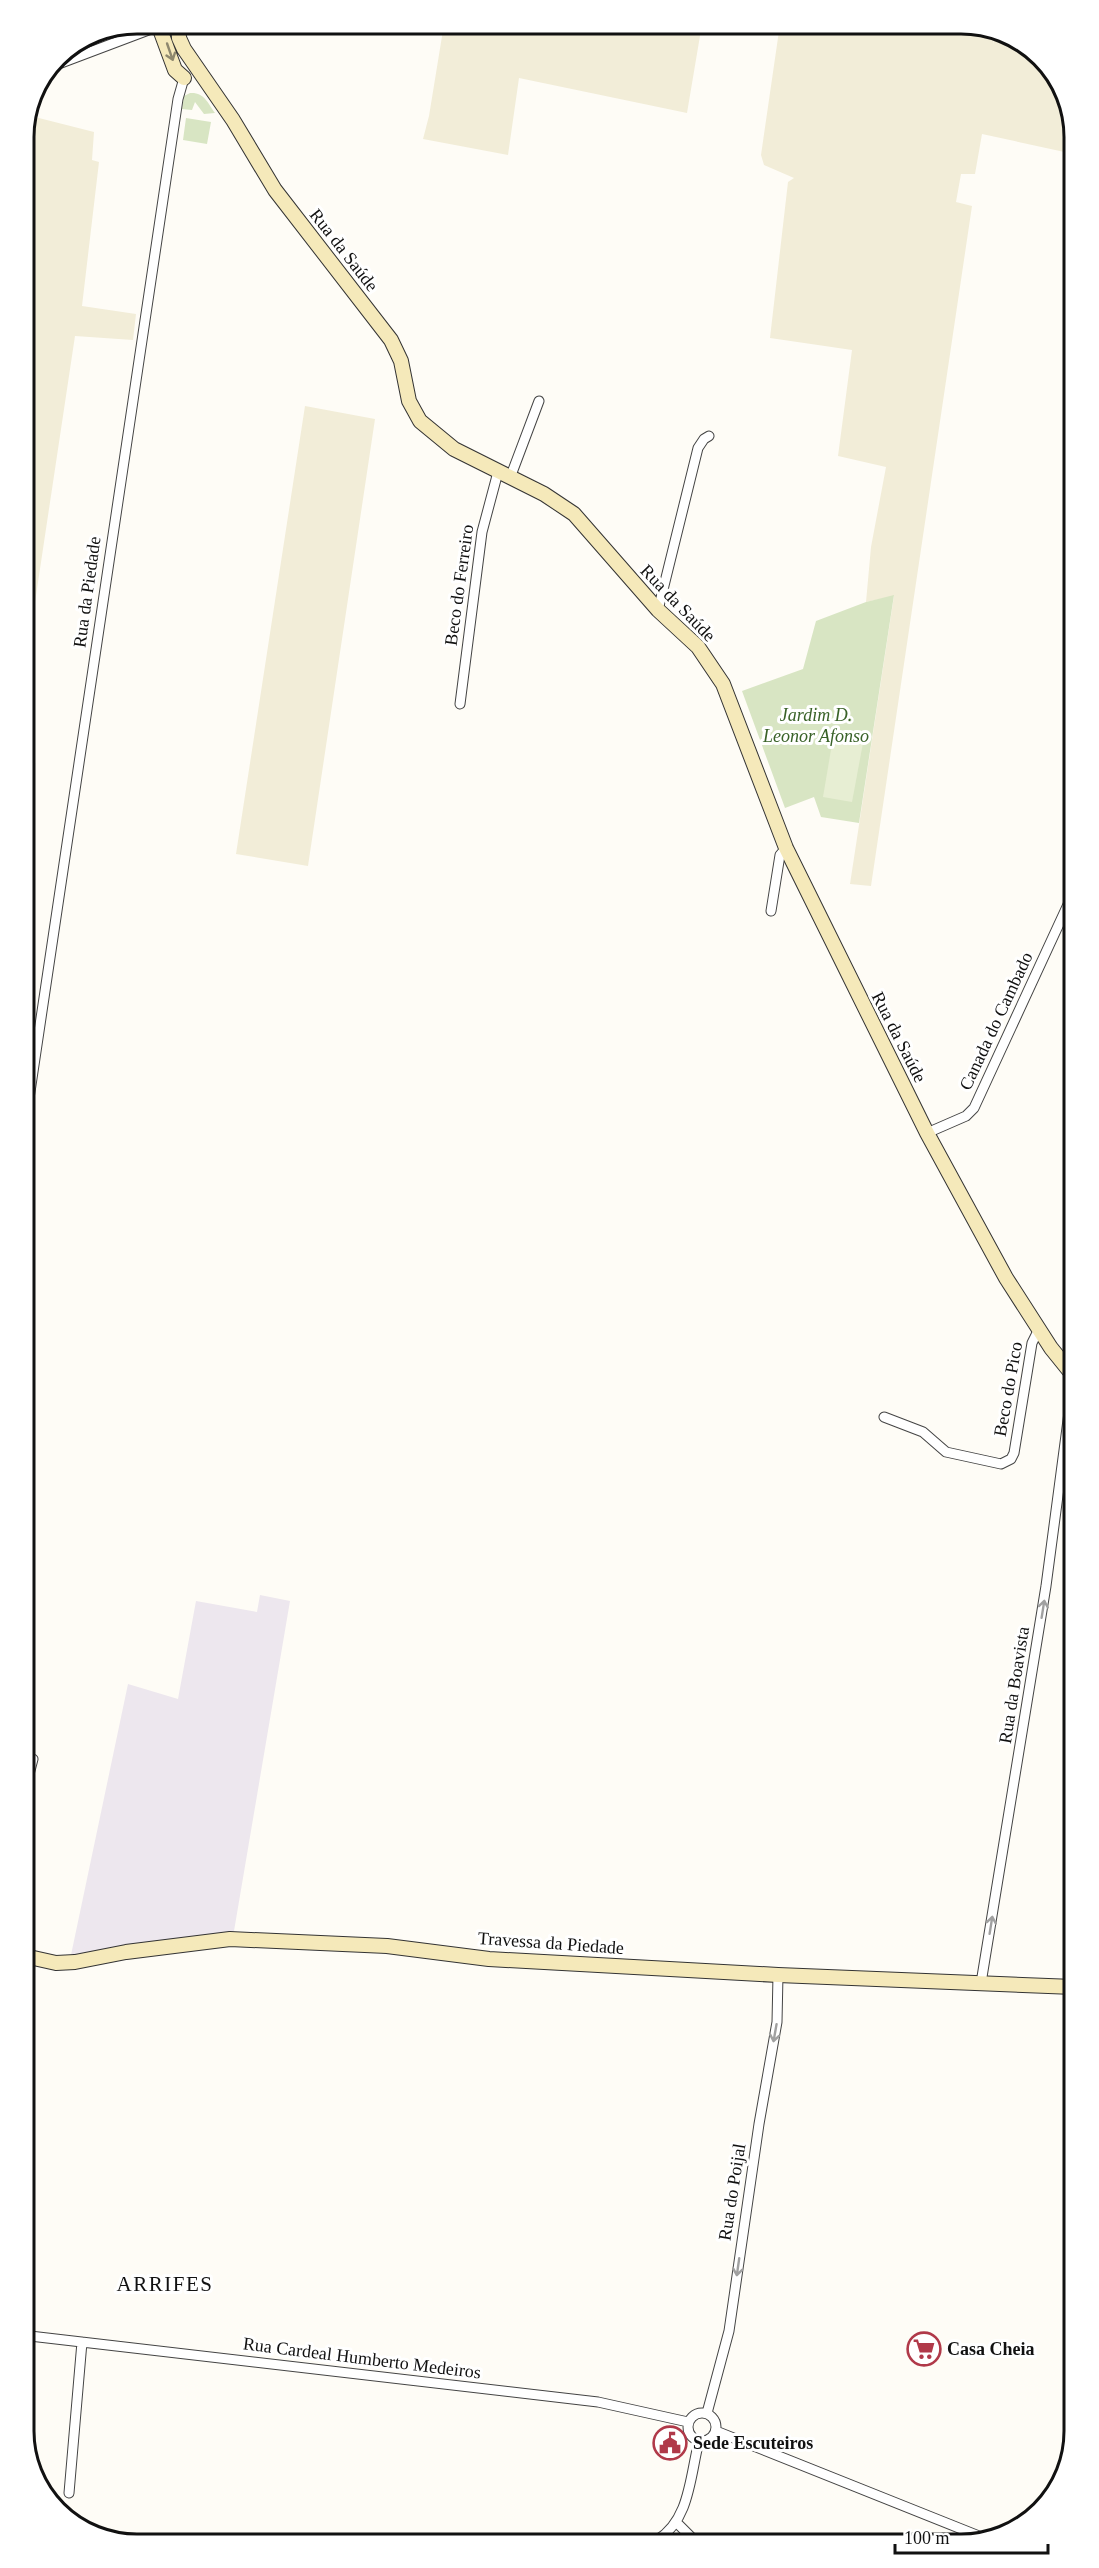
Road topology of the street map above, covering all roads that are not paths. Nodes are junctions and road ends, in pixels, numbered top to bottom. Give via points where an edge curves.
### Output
1 (135, 34) edge
2 (162, 34) edge
3 (179, 34) edge
4 (73, 58) edge
5 (192, 63) junction
6 (184, 78) junction
7 (206, 82) junction
8 (539, 401) dead end
9 (709, 436) dead end
10 (504, 475) junction
11 (658, 610) junction
12 (460, 704) dead end
13 (786, 848) junction
14 (771, 911) dead end
15 (1064, 913) edge
16 (35, 1061) edge
17 (927, 1133) junction
18 (1039, 1329) junction
19 (1064, 1363) edge
20 (884, 1418) dead end
21 (1064, 1450) edge
22 (34, 1958) edge
23 (778, 1975) junction
24 (981, 1983) junction
25 (1064, 1986) edge
26 (34, 2336) edge
27 (82, 2342) junction
28 (707, 2413) junction
29 (688, 2422) junction
30 (716, 2430) junction
31 (699, 2441) junction
32 (69, 2493) dead end
33 (677, 2523) junction
34 (972, 2533) edge
35 (664, 2534) edge
36 (687, 2534) edge

1 - 4 street
2 -> 6 street via 176,70
3 - 5 street, Rua da Saúde
5 - 6 street
5 - 7 street, Rua da Saúde
6 - 7 street
6 - 16 street, Rua da Piedade via 174,122
7 - 10 street, Rua da Saúde via 275,190 391,340 401,360 409,400 420,421 448,445
8 - 10 street, Beco do Ferreiro
9 - 11 street via 698,448
10 - 11 street, Rua da Saúde via 574,514
10 - 12 street, Beco do Ferreiro via 482,532
11 - 13 street, Rua da Saúde via 698,647 723,684
13 - 14 street via 780,855
13 - 17 street, Rua da Saúde
15 - 17 street, Canada do Cambado via 974,1108 966,1116
17 - 18 street, Rua da Saúde via 1006,1278
18 - 19 street, Rua da Saúde
18 - 20 street, Beco do Pico via 1032,1343 1014,1453 1007,1462 946,1452 923,1432
24 -> 21 street, Rua da Boavista via 1046,1586
22 - 23 street, Travessa da Piedade via 75,1962 230,1939 387,1946 489,1959
23 - 24 street, Travessa da Piedade
23 -> 28 street, Rua do Poijal via 777,2022 729,2331
24 - 25 street, Travessa da Piedade
26 - 27 street, Rua Cardeal Humberto Medeiros
27 - 29 street, Rua Cardeal Humberto Medeiros via 598,2402
27 - 32 street
28 - 29 street via 696,2414
28 - 30 street via 716,2422
29 - 31 street via 689,2434
30 - 31 street via 710,2439
30 - 34 street
31 - 33 street
33 - 35 street
33 - 36 street

